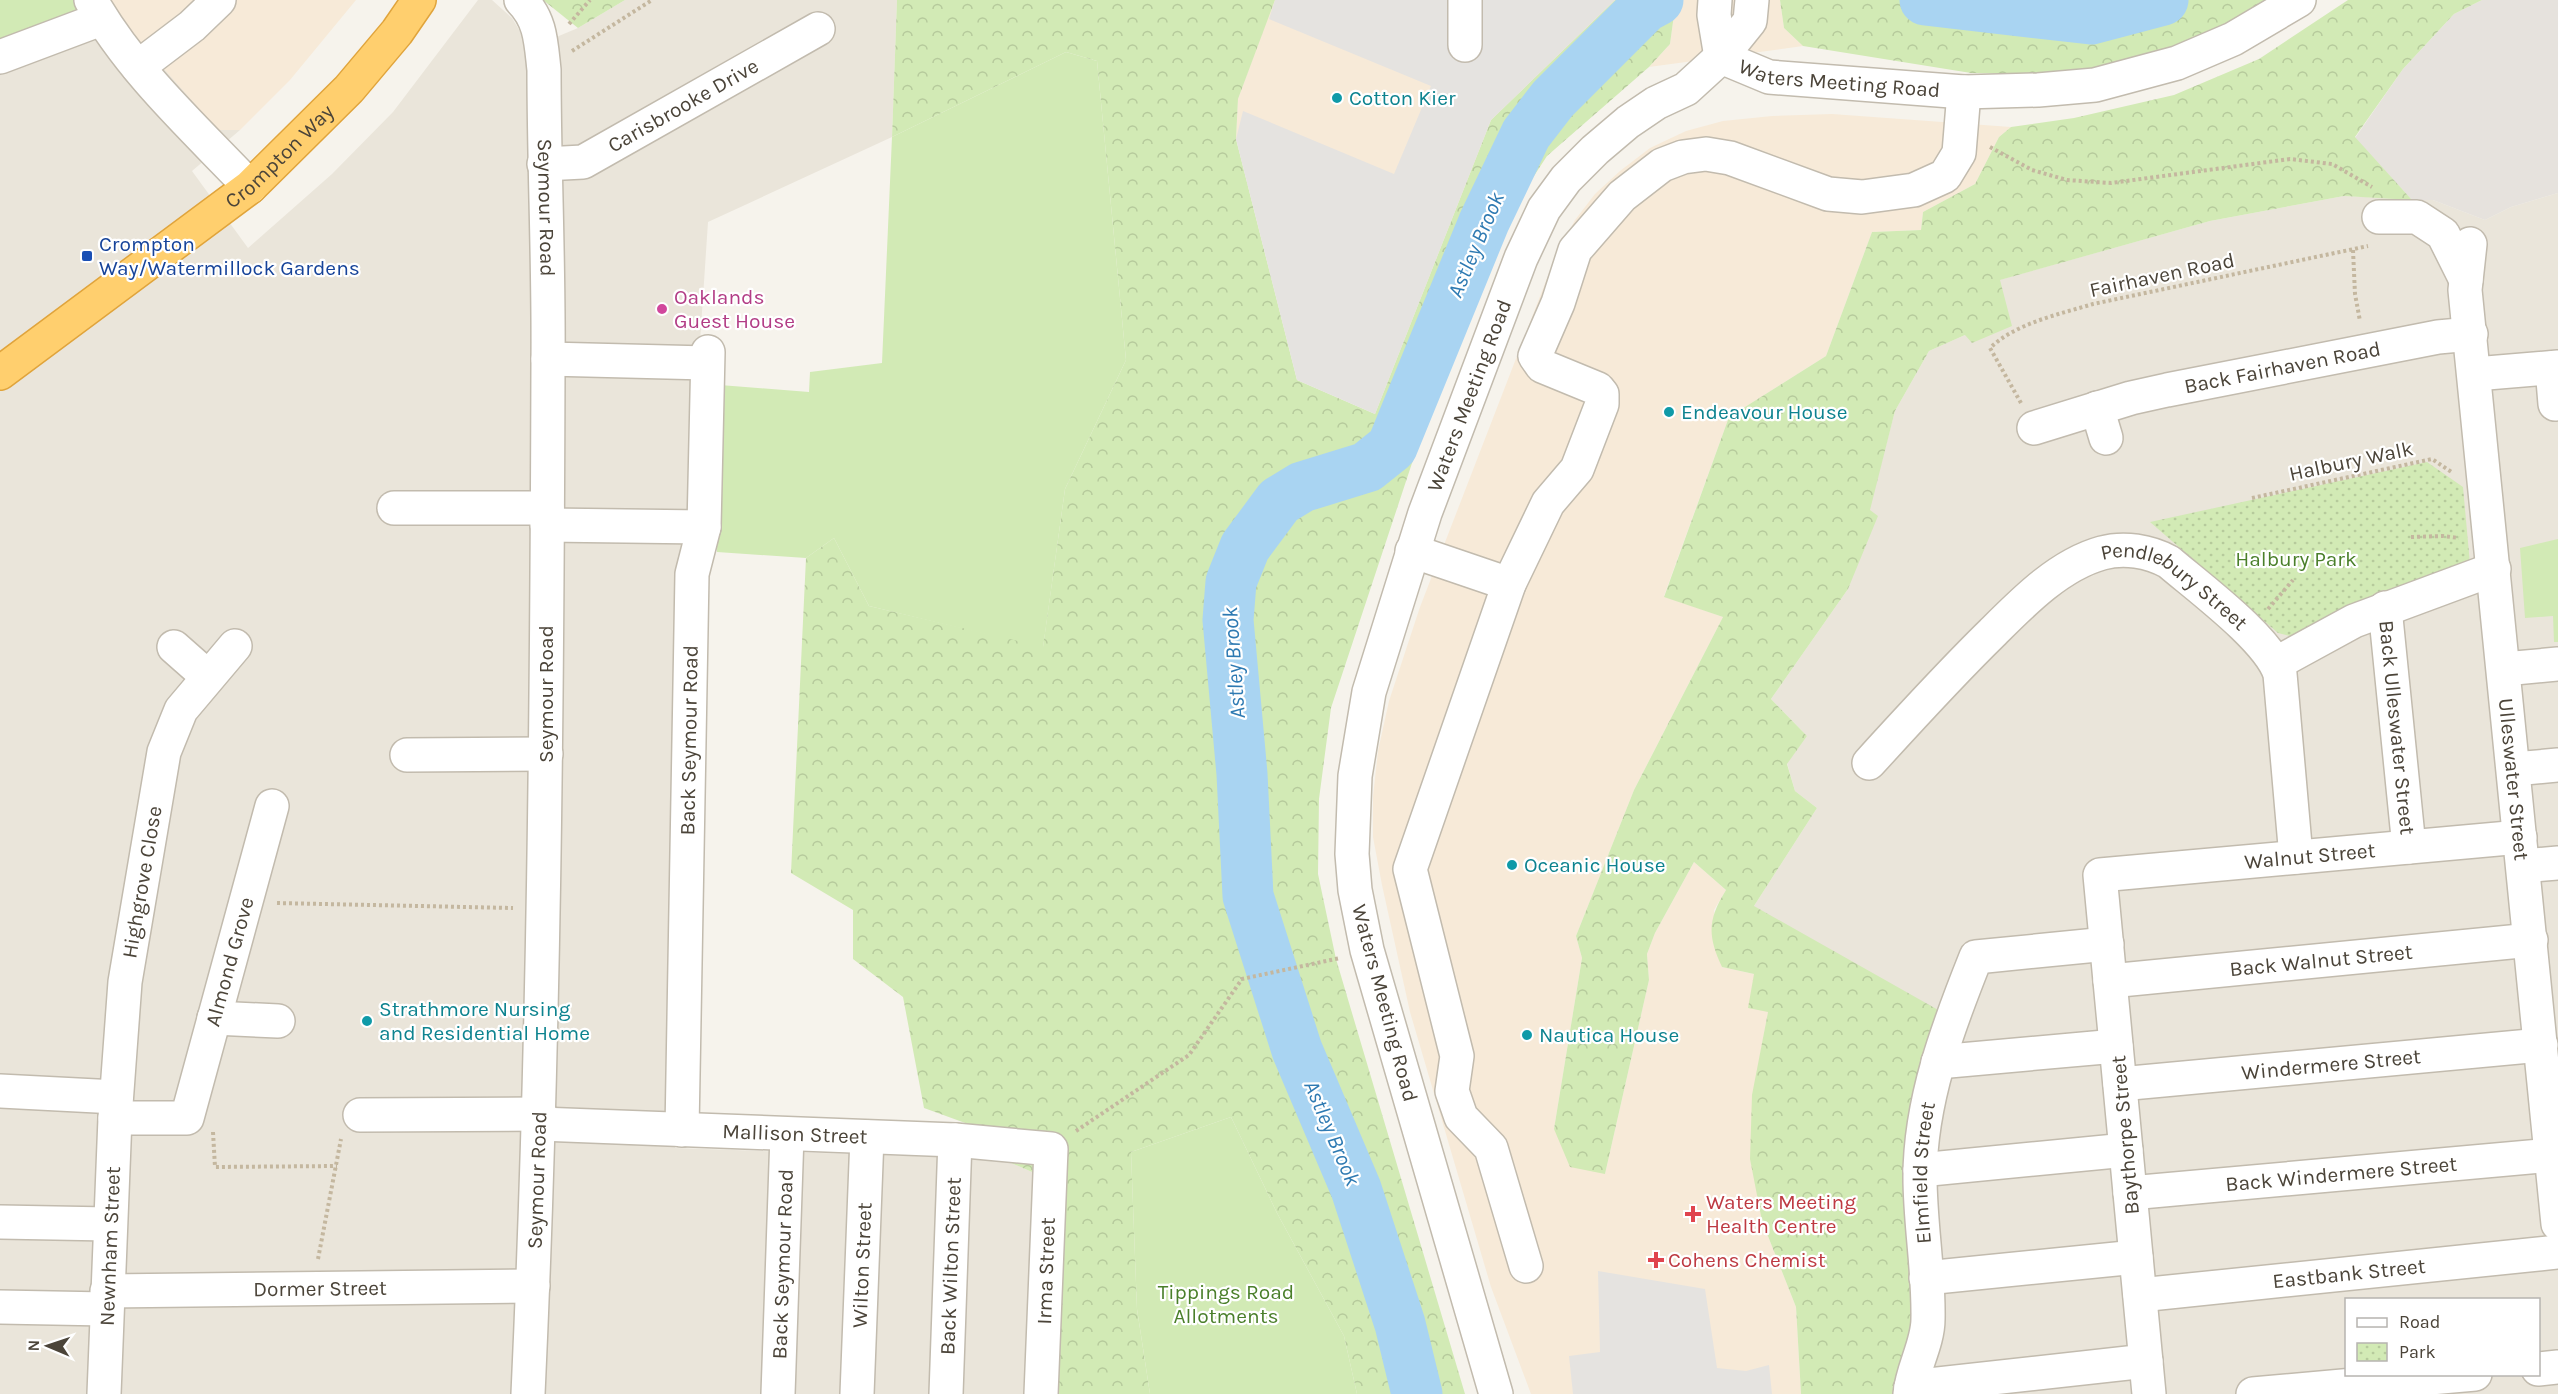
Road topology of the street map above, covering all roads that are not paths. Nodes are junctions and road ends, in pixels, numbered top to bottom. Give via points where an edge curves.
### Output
1 (219, 0) edge
2 (419, 0) edge
3 (521, 0) edge
4 (1465, 0) edge
5 (2299, 0) edge
6 (1714, 8) edge
7 (96, 9) edge
8 (1751, 10) edge
9 (818, 29) dead end
10 (1465, 45) dead end
11 (0, 57) edge
12 (1721, 57) junction
13 (138, 67) junction
14 (1964, 92) junction
15 (544, 164) junction
16 (250, 187) junction
17 (2376, 217) road end
18 (2470, 244) dead end
19 (2466, 280) junction
20 (2471, 334) junction
21 (549, 359) junction
22 (2555, 368) edge
23 (0, 374) edge
24 (2475, 374) junction
25 (2555, 404) dead end
26 (2034, 428) road end
27 (394, 508) dead end
28 (547, 517) junction
29 (704, 527) junction
30 (1412, 551) junction
31 (2493, 558) junction
32 (1509, 584) junction
33 (2385, 608) junction
34 (235, 646) dead end
35 (174, 647) dead end
36 (2277, 663) junction
37 (2558, 664) edge
38 (2504, 669) junction
39 (208, 677) junction
40 (546, 754) junction
41 (407, 755) dead end
42 (1869, 764) dead end
43 (2558, 765) edge
44 (2514, 769) junction
45 (272, 806) dead end
46 (2409, 847) junction
47 (2522, 851) junction
48 (2296, 857) junction
49 (2558, 862) edge
50 (2100, 875) joint
51 (2530, 940) junction
52 (2107, 944) junction
53 (2546, 975) edge
54 (2110, 981) junction
55 (214, 1018) junction
56 (278, 1021) dead end
57 (2116, 1046) junction
58 (1938, 1062) junction
59 (2547, 1064) edge
60 (2120, 1084) junction
61 (0, 1091) edge
62 (115, 1107) junction
63 (360, 1115) road end
64 (540, 1119) junction
65 (682, 1130) junction
66 (787, 1135) junction
67 (867, 1137) junction
68 (956, 1140) junction
69 (1051, 1149) joint
70 (2126, 1150) junction
71 (1920, 1170) junction
72 (2554, 1174) edge
73 (2130, 1193) junction
74 (0, 1222) edge
75 (109, 1224) junction
76 (2558, 1224) edge
77 (2558, 1252) edge
78 (2136, 1257) junction
79 (1526, 1266) dead end
80 (1926, 1278) junction
81 (533, 1286) junction
82 (2140, 1295) junction
83 (106, 1300) junction
84 (0, 1307) edge
85 (2146, 1361) junction
86 (2558, 1367) edge
87 (2540, 1369) edge
88 (2453, 1376) edge
89 (1911, 1391) edge
90 (104, 1394) edge
91 (528, 1394) edge
92 (778, 1394) edge
93 (857, 1394) edge
94 (946, 1394) edge
95 (1041, 1394) edge
96 (1496, 1394) edge
97 (2149, 1394) edge
98 (2253, 1394) edge

1 - 13 street
2 - 16 highway, Crompton Way via 349,89
3 - 15 street, Seymour Road via 532,10 538,24 544,70
4 - 10 street
5 - 14 street, Waters Meeting Road via 2233,39 2178,63 2135,76 2095,85
6 - 12 street
7 - 11 street
7 - 13 street
8 - 12 street
9 - 15 street, Carisbrooke Drive via 584,162
12 - 14 street, Waters Meeting Road via 1770,77
12 - 30 street, Waters Meeting Road via 1686,89 1647,109 1595,150 1544,209 1521,258
13 - 16 street
14 - 32 street via 1959,153 1945,176 1914,190 1862,197 1828,195 1730,158 1706,154 1662,165 1622,196 1575,250 1535,356 1542,366 1598,389 1602,404 1577,469 1548,503
15 - 21 street, Seymour Road
16 - 23 highway, Crompton Way
17 - 19 street via 2417,217 2443,234
18 - 19 street
19 - 20 street
20 - 24 street, Ulleswater Street
20 - 26 street, Back Fairhaven Road via 2167,390 2102,423
21 - 28 street, Seymour Road
21 - 29 street, Back Seymour Road via 708,358
22 - 24 street
22 - 25 street
24 - 31 street, Ulleswater Street
27 - 28 street
28 - 29 street
28 - 40 street, Seymour Road
29 - 65 street, Back Seymour Road via 692,574
30 - 32 street
30 - 96 street, Waters Meeting Road via 1360,733 1352,816 1354,891 1370,961
31 - 33 street
31 - 38 street, Ulleswater Street
32 - 79 street via 1410,869 1457,1056 1452,1091 1461,1116 1491,1148
33 - 36 street
33 - 46 street, Back Ulleswater Street
34 - 39 street, Highgrove Close
35 - 39 street
36 - 42 street, Pendlebury Street via 2255,636 2169,561 2139,551 2104,552 2068,567 2018,607 1952,672
36 - 48 street
37 - 38 street
38 - 44 street, Ulleswater Street
39 - 62 street, Highgrove Close via 181,710 164,752 125,981
40 - 41 street
40 - 64 street, Seymour Road
43 - 44 street
44 - 47 street, Ulleswater Street
45 - 55 street, Almond Grove
46 - 47 street, Walnut Street
46 - 48 street, Walnut Street
47 - 49 street, Walnut Street
47 - 51 street, Ulleswater Street
48 - 50 street, Walnut Street
50 - 52 street, Baythorpe Street
51 - 53 street, Ulleswater Street
51 - 54 street, Back Walnut Street
52 - 54 street, Baythorpe Street
52 - 58 street, Elmfield Street via 1976,957
53 - 59 street, Ulleswater Street
54 - 57 street, Baythorpe Street
55 - 56 street
55 - 62 street, Almond Grove via 187,1118
57 - 58 street
57 - 60 street, Baythorpe Street
58 - 71 street, Elmfield Street via 1928,1102
59 - 60 street, Windermere Street
59 - 72 street, Ulleswater Street
60 - 70 street, Baythorpe Street
61 - 62 street
62 - 75 street, Newnham Street
63 - 64 street, Mallison Street
64 - 65 street, Mallison Street
64 - 81 street, Seymour Road
65 - 66 street, Mallison Street
66 - 67 street, Mallison Street
66 - 92 street, Back Seymour Road
67 - 68 street, Mallison Street
67 - 93 street, Wilton Street
68 - 69 street, Mallison Street
68 - 94 street, Back Wilton Street
69 - 95 street, Irma Street
70 - 71 street
70 - 73 street, Baythorpe Street
71 - 80 street, Elmfield Street
72 - 73 street, Back Windermere Street
72 - 76 street, Ulleswater Street
73 - 78 street, Baythorpe Street
74 - 75 street
75 - 83 street, Newnham Street
77 - 82 street, Eastbank Street
78 - 80 street
78 - 82 street, Baythorpe Street
80 - 89 street, Elmfield Street via 1928,1320
81 - 83 street, Dormer Street via 312,1288
81 - 91 street, Seymour Road
82 - 85 street, Baythorpe Street
83 - 84 street, Dormer Street
83 - 90 street, Newnham Street
85 - 89 street
85 - 97 street, Baythorpe Street
86 - 87 street
88 - 98 street

